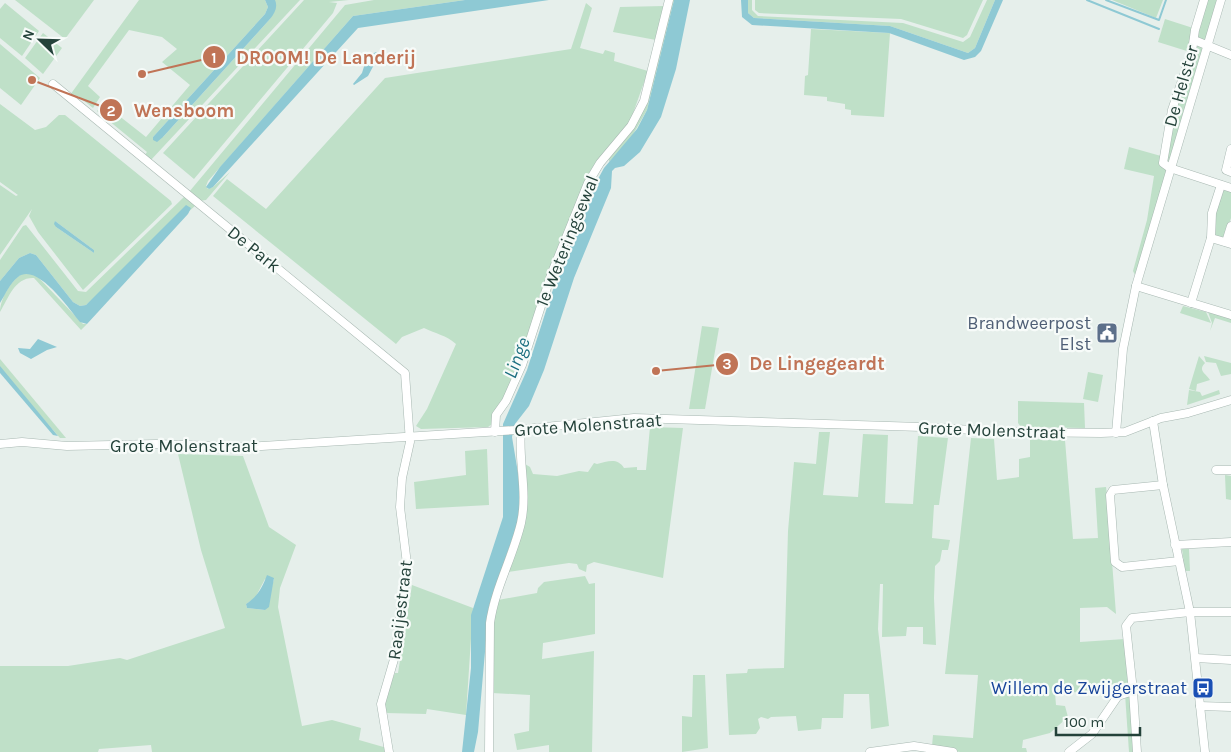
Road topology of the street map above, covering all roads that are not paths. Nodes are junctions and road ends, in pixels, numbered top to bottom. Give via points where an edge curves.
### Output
1 (669, 0) edge
2 (1204, 0) edge
3 (1221, 0) edge
4 (1194, 40) junction
5 (1208, 46) junction
6 (1231, 55) edge
7 (53, 84) dead end
8 (1231, 149) edge
9 (1170, 168) junction
10 (1231, 172) edge
11 (1221, 185) junction
12 (1231, 188) edge
13 (1231, 226) edge
14 (1211, 238) junction
15 (1228, 243) edge
16 (1136, 286) junction
17 (1191, 303) junction
18 (1231, 315) edge
19 (1231, 400) edge
20 (1153, 421) junction
21 (518, 430) junction
22 (498, 431) junction
23 (1116, 433) junction
24 (410, 436) junction
25 (0, 444) edge
26 (1216, 470) dead end
27 (1231, 470) edge
28 (1163, 485) junction
29 (1231, 542) edge
30 (1175, 545) junction
31 (1179, 561) junction
32 (1190, 612) junction
33 (1231, 612) edge
34 (1196, 658) junction
35 (1231, 660) edge
36 (1133, 691) junction
37 (1200, 706) junction
38 (1231, 707) edge
39 (389, 752) edge
40 (489, 752) edge
41 (870, 752) edge
42 (953, 752) edge
43 (1069, 752) edge
44 (1137, 752) edge
45 (1205, 752) edge

1 - 22 street, 1e Weteringsewal via 644,101 631,126 588,183 551,275 522,365 496,415
2 - 4 street, De Helster
3 - 5 street, De Helster
4 - 5 street
4 - 9 street, De Helster via 1165,144 1163,163
5 - 6 street
5 - 9 street, De Helster
7 - 24 street, De Park via 405,372
8 - 10 street via 1226,167
9 - 11 street
9 - 16 street, De Helster
11 - 12 street
11 - 14 street via 1212,212
13 - 15 street
14 - 15 street
14 - 17 street
16 - 17 street
16 - 23 street, De Helster via 1123,349
17 - 18 street
19 - 20 street, Grote Molenstraat
20 - 23 street, Grote Molenstraat
20 - 28 street
21 - 22 street, Grote Molenstraat
21 - 23 street, Grote Molenstraat via 634,418
21 - 40 street via 524,504 514,546 492,608
22 - 24 street, Grote Molenstraat
24 - 25 street, Grote Molenstraat via 245,447
24 - 39 street, Raaijestraat via 400,496 406,544 406,585 395,656 381,704
26 - 27 street
28 - 30 street
28 - 31 street via 1114,490 1110,495 1115,562 1122,567
29 - 30 street
30 - 31 street
31 - 32 street
32 - 33 street
32 - 34 street
32 - 36 street via 1127,621
34 - 35 street
34 - 37 street
36 - 43 street via 1118,696 1092,734
36 - 44 street
37 - 38 street
37 - 45 street
41 - 42 street via 914,746

